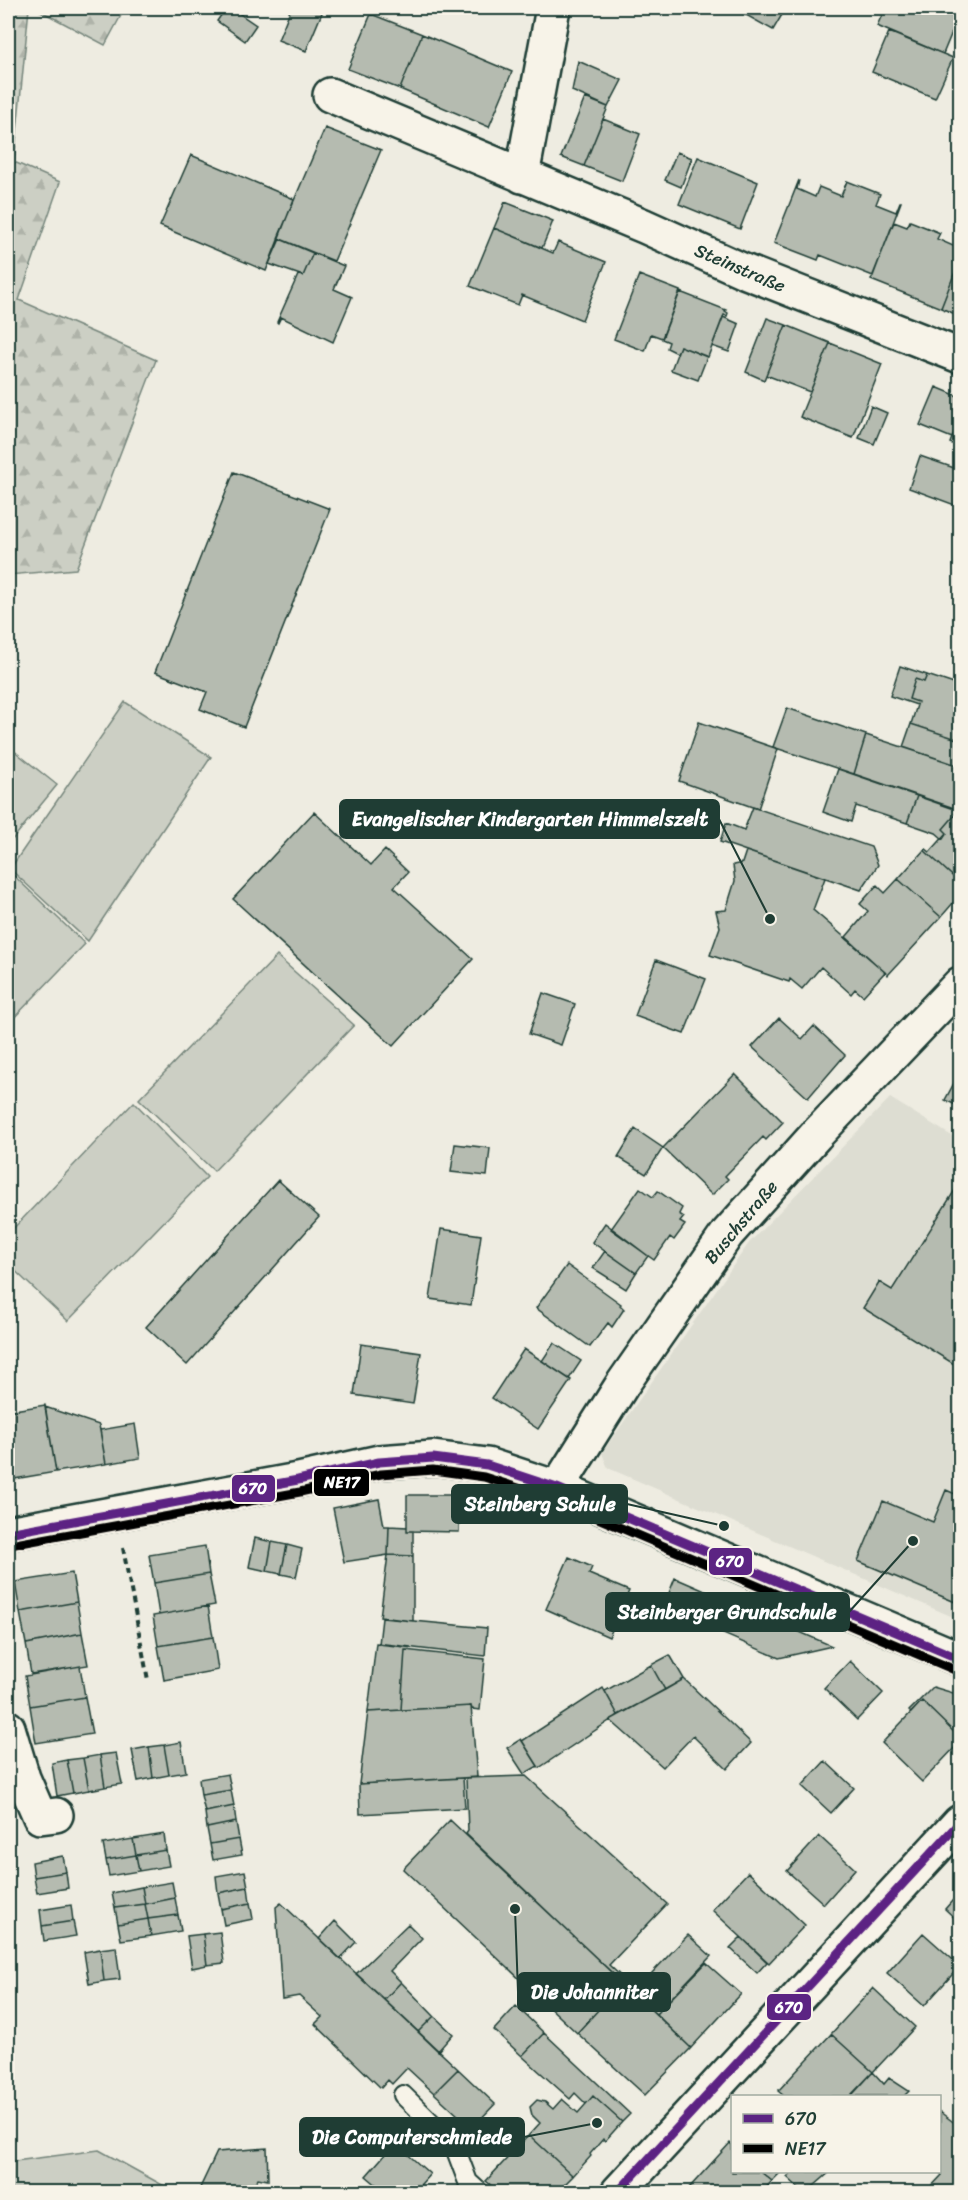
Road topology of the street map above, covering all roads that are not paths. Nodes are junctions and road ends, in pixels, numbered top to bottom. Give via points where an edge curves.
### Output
1 (553, 8) edge
2 (330, 95) dead end
3 (522, 176) junction
4 (960, 356) edge
5 (960, 984) edge
6 (557, 1488) junction
7 (8, 1533) edge
8 (960, 1659) edge
9 (8, 1728) edge
10 (56, 1815) dead end
11 (960, 1822) edge
12 (403, 2095) dead end
13 (479, 2193) edge
14 (618, 2193) edge

1 - 3 street
2 - 3 street, Steinstraße
3 - 4 street, Steinstraße via 744,271
5 - 6 street, Buschstraße via 728,1234 622,1385
6 - 7 street via 487,1465 433,1458 379,1462
6 - 8 street
9 - 10 street via 40,1817
11 - 14 street
12 - 13 lane via 454,2145 468,2182

